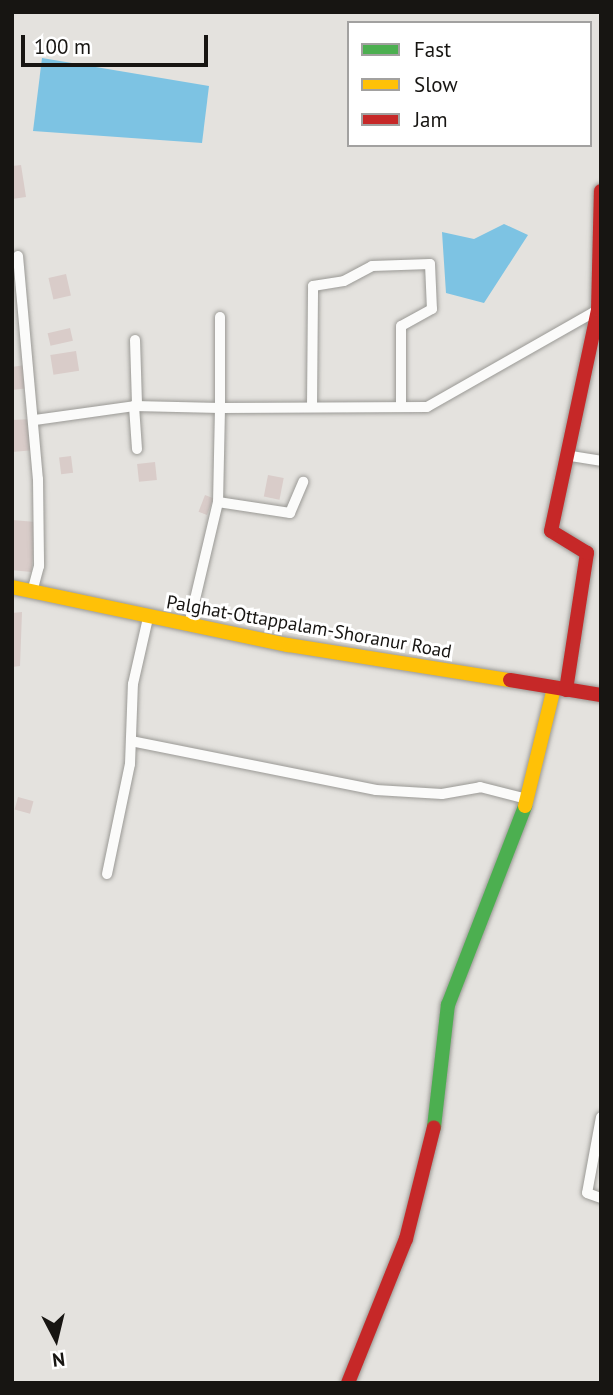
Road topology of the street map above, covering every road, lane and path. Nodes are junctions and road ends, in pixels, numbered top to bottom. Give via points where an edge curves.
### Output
1 (601, 191) edge
2 (18, 256) dead end
3 (598, 310) junction
4 (220, 317) dead end
5 (135, 340) dead end
6 (401, 404) junction
7 (136, 406) junction
8 (312, 407) junction
9 (220, 408) junction
10 (35, 420) junction
11 (137, 449) dead end
12 (571, 456) junction
13 (601, 461) edge
14 (303, 482) dead end
15 (218, 502) junction
16 (12, 587) edge
17 (32, 592) junction
18 (148, 618) junction
19 (189, 625) junction
20 (560, 689) junction
21 (601, 695) edge
22 (131, 741) junction
23 (527, 799) junction
24 (107, 874) dead end
25 (601, 1117) edge
26 (601, 1198) edge
27 (348, 1383) edge

1 - 3 street
2 - 10 street
3 - 6 street via 449,400
3 - 12 street
4 - 9 street
5 - 7 street
6 - 8 street
6 - 8 street via 401,327 432,309 430,264 372,266 344,281 313,286
7 - 9 street
7 - 10 street
7 - 11 street
8 - 9 street
9 - 15 street
10 - 17 street via 40,527
12 - 13 street
12 - 20 street via 551,531 587,553
14 - 15 street via 290,513
15 - 19 street
16 - 17 street, Palghat-Ottappalam-Shoranur Road
17 - 18 street, Palghat-Ottappalam-Shoranur Road
18 - 19 street, Palghat-Ottappalam-Shoranur Road
18 - 22 street via 133,684
19 - 20 street, Palghat-Ottappalam-Shoranur Road
20 - 21 street, Palghat-Ottappalam-Shoranur Road
20 - 23 street
22 - 23 street via 376,790 442,794 480,787
22 - 24 street
23 - 27 street via 448,1005 439,1112 406,1239
25 - 26 street via 587,1193

